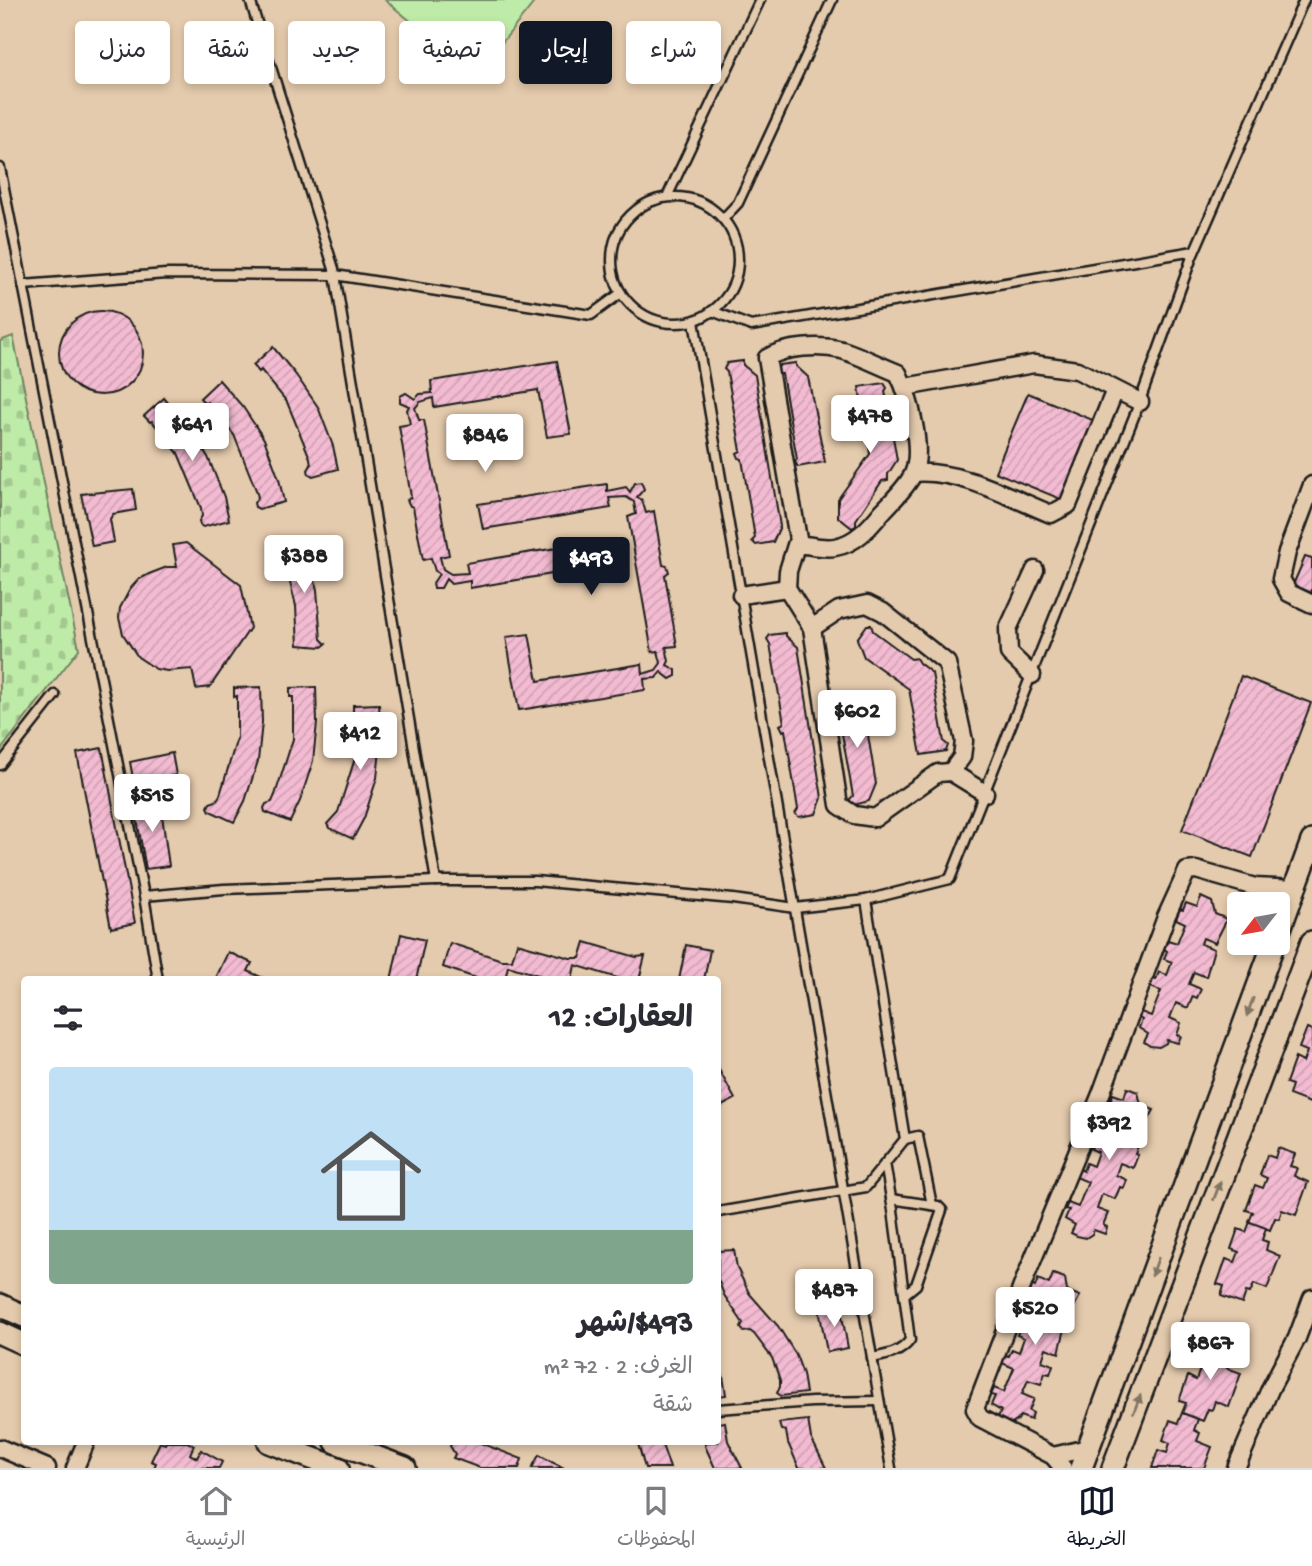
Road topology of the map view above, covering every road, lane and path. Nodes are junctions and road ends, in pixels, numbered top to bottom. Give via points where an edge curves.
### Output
1 (250, 0) edge
2 (760, 0) edge
3 (832, 0) edge
4 (1304, 0) edge
5 (0, 168) edge
6 (667, 197) junction
7 (723, 219) junction
8 (1194, 251) junction
9 (335, 275) junction
10 (23, 285) junction
11 (621, 293) junction
12 (712, 312) junction
13 (694, 321) junction
14 (905, 387) junction
15 (1115, 390) junction
16 (1140, 402) junction
17 (914, 473) junction
18 (1312, 485) edge
19 (797, 544) junction
20 (1035, 570) dead end
21 (787, 588) junction
22 (741, 595) junction
23 (1312, 604) edge
24 (812, 628) junction
25 (1032, 675) junction
26 (55, 695) dead end
27 (0, 765) edge
28 (951, 772) junction
29 (985, 793) junction
30 (1312, 841) edge
31 (436, 881) junction
32 (1255, 887) junction
33 (1294, 889) junction
34 (1259, 892) edge
35 (144, 896) junction
36 (1290, 896) edge
37 (866, 900) junction
38 (795, 908) junction
39 (1312, 942) edge
40 (1269, 956) edge
41 (157, 976) edge
42 (905, 1139) junction
43 (885, 1163) junction
44 (843, 1190) junction
45 (891, 1199) junction
46 (932, 1205) junction
47 (721, 1211) edge
48 (905, 1294) junction
49 (1312, 1298) edge
50 (0, 1305) edge
51 (21, 1315) edge
52 (0, 1333) edge
53 (1304, 1339) edge
54 (21, 1343) edge
55 (872, 1358) junction
56 (879, 1401) junction
57 (721, 1409) edge
58 (85, 1445) edge
59 (277, 1445) edge
60 (344, 1445) edge
61 (0, 1448) edge
62 (1084, 1458) edge
63 (1058, 1462) edge
64 (47, 1468) edge
65 (75, 1468) edge
66 (338, 1468) edge
67 (404, 1468) edge
68 (891, 1468) edge
69 (1113, 1468) edge
70 (1236, 1468) edge

1 - 9 lane
2 - 6 lane
3 - 7 lane via 738,203
4 - 8 lane
5 - 10 lane
6 - 7 lane via 688,198
6 - 11 lane via 647,203 618,232 612,253
7 - 12 lane via 734,237 736,278 727,297
8 - 12 lane via 751,326
8 - 16 lane
9 - 10 lane via 166,274
9 - 11 lane via 592,316
9 - 31 lane
10 - 35 lane
11 - 13 lane via 635,309 653,319
12 - 13 lane
13 - 22 lane
14 - 15 street via 1034,364 1077,370
14 - 17 street via 917,444
14 - 19 street via 898,373 841,350 791,350 767,358
15 - 16 street
15 - 17 street via 1068,505 1051,514 960,478 930,471
16 - 25 lane
17 - 19 street via 857,537 835,547
18 - 23 street via 1281,579 1290,593
19 - 21 street
20 - 25 street via 1009,629 1009,653
21 - 22 street
21 - 24 street
22 - 38 lane
24 - 28 street via 839,610 867,604 947,663 964,741 962,757
24 - 28 street via 839,805 854,815 875,818 938,773
25 - 29 lane
26 - 27 lane
28 - 29 street
29 - 37 lane via 950,879
30 - 33 main road
31 - 35 lane
31 - 38 lane via 535,881
32 - 33 street
32 - 34 street
32 - 63 street via 1187,871 977,1399 975,1409 980,1418
33 - 36 main road
35 - 41 lane
37 - 38 lane
37 - 42 lane
38 - 44 lane
69 -> 39 main road
40 -> 62 main road
42 - 43 lane
42 - 46 lane via 918,1136
43 - 44 lane via 866,1187
43 - 45 lane
44 - 47 lane
44 - 55 lane
45 - 46 lane
45 - 48 lane
46 - 48 lane via 942,1210 916,1285
48 - 55 lane via 910,1340 894,1353
49 - 53 street
50 - 51 main road
52 - 54 main road
53 - 70 street via 1271,1387
55 - 56 lane
56 - 57 lane
56 - 68 lane
58 - 65 street
59 - 66 main road
60 - 67 main road
61 - 64 street
62 - 63 street

